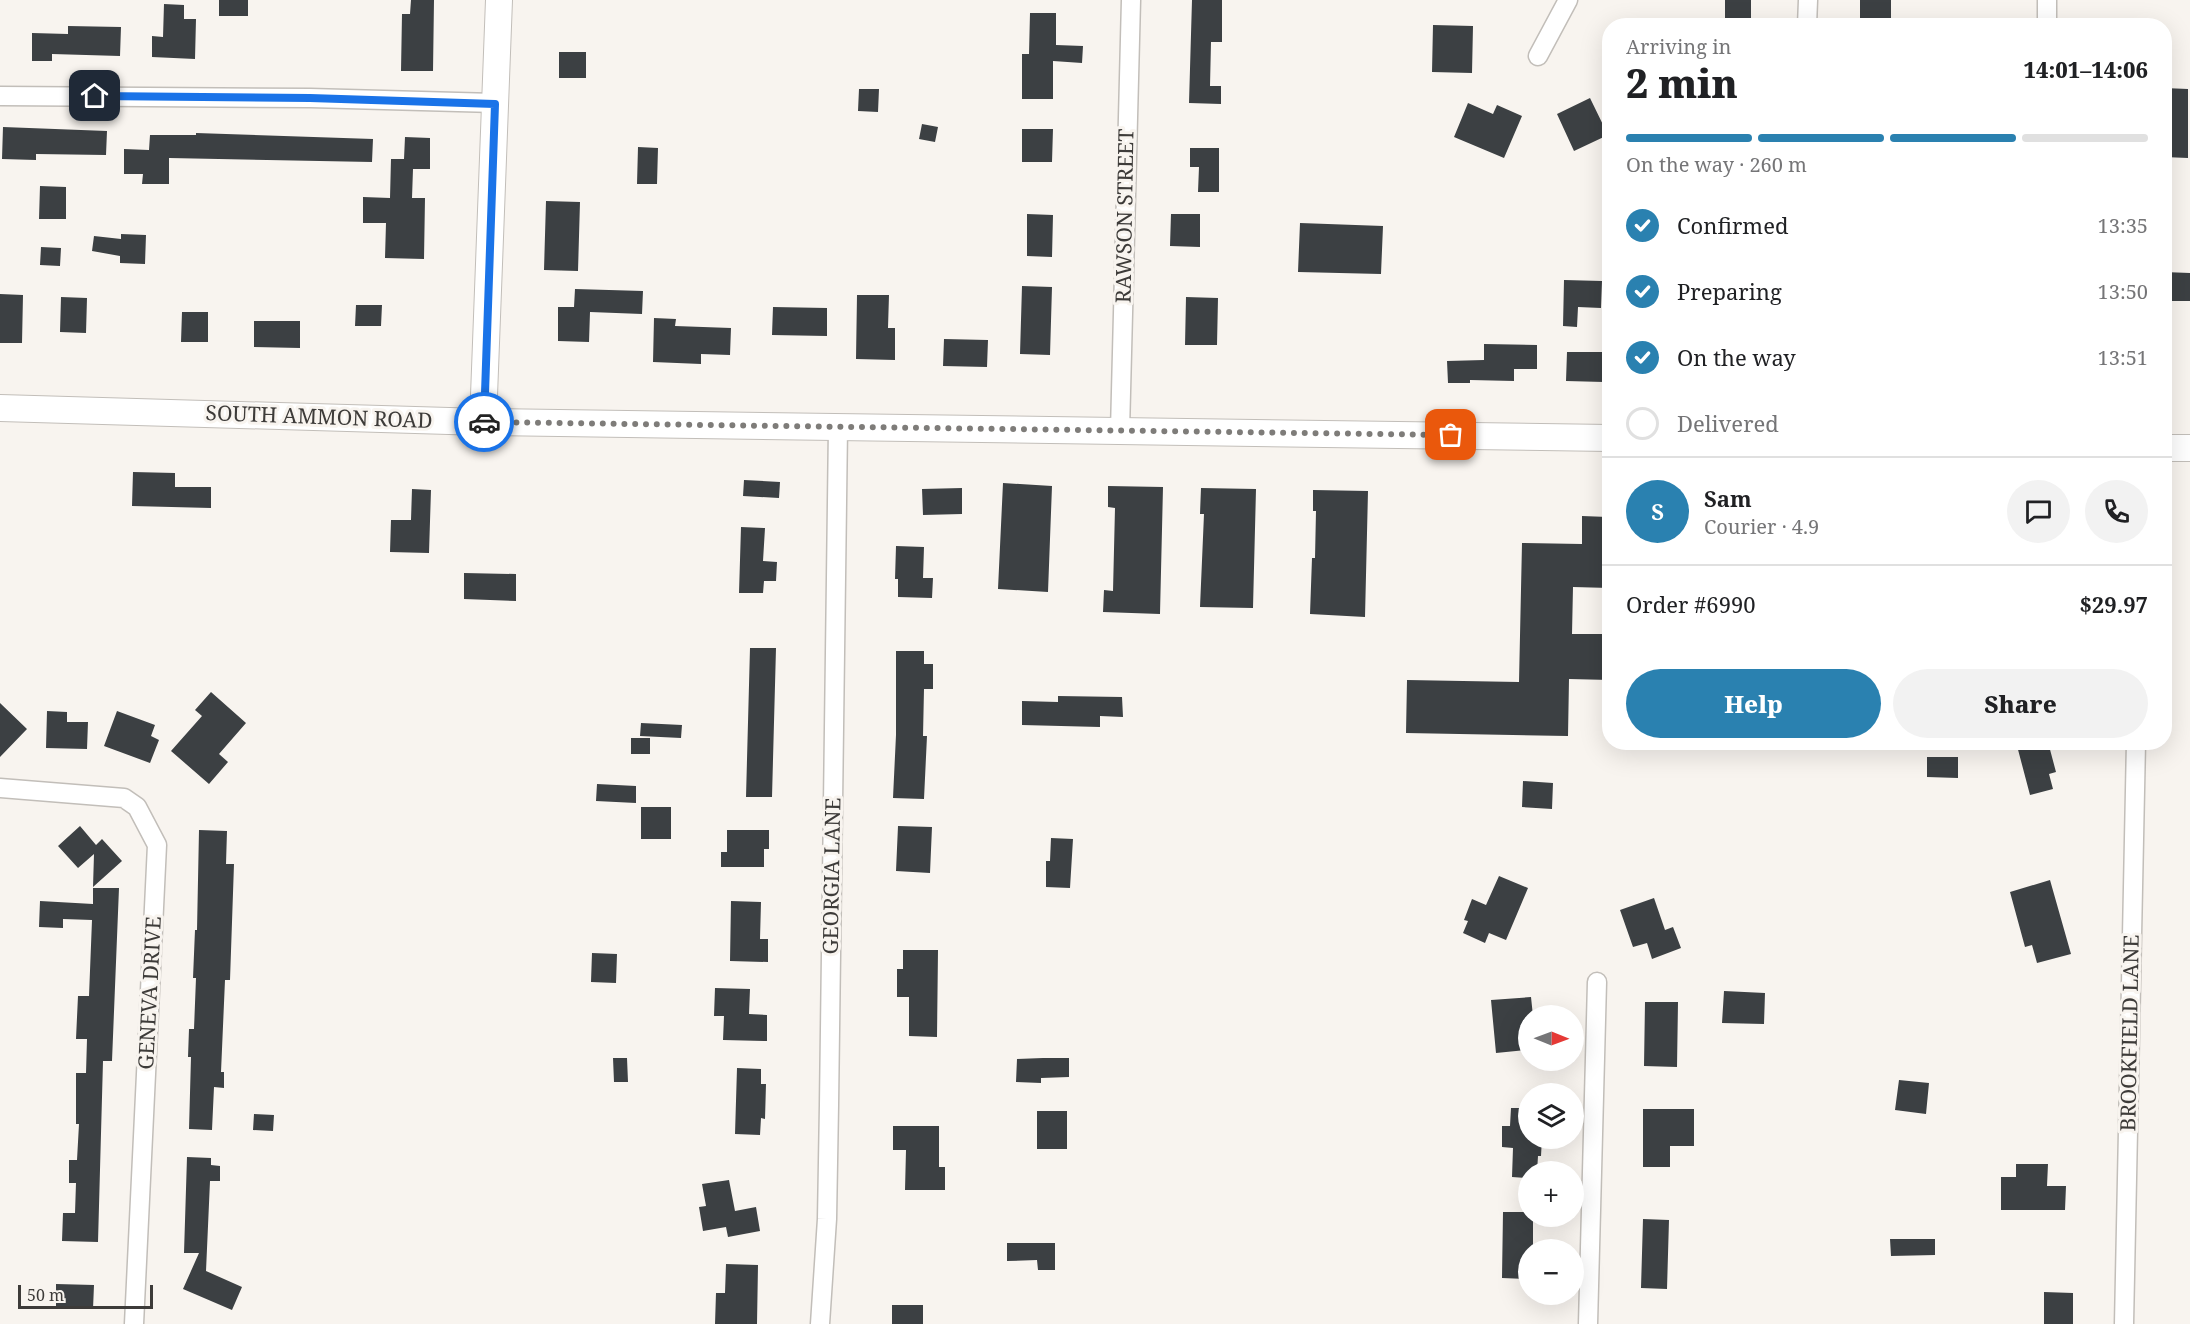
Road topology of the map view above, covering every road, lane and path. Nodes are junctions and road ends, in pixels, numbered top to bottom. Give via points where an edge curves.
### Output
1 (499, 0) edge
2 (1131, 0) edge
3 (1568, 0) edge
4 (1808, 0) edge
5 (2047, 0) edge
6 (1807, 18) edge
7 (2047, 18) edge
8 (1538, 56) dead end
9 (0, 96) edge
10 (495, 104) junction
11 (0, 408) edge
12 (483, 422) junction
13 (838, 427) junction
14 (1120, 431) junction
15 (1602, 438) edge
16 (2172, 448) edge
17 (2190, 448) edge
18 (2136, 750) edge
19 (0, 788) edge
20 (1597, 982) dead end
21 (134, 1324) edge
22 (820, 1324) edge
23 (1588, 1324) edge
24 (2124, 1324) edge

1 - 10 main road
2 - 14 street, RAWSON STREET
3 - 8 street
4 - 6 street
5 - 7 street
9 - 10 street via 310,98
10 - 12 main road
11 - 12 main road, SOUTH AMMON ROAD
12 - 13 main road, SOUTH AMMON ROAD
13 - 14 main road, SOUTH AMMON ROAD
13 - 22 street, GEORGIA LANE via 827,1219
14 - 15 main road, SOUTH AMMON ROAD
16 - 17 main road
18 - 24 street, BROOKFIELD LANE
19 - 21 street, GENEVA DRIVE via 124,798 137,807 157,845
20 - 23 street

